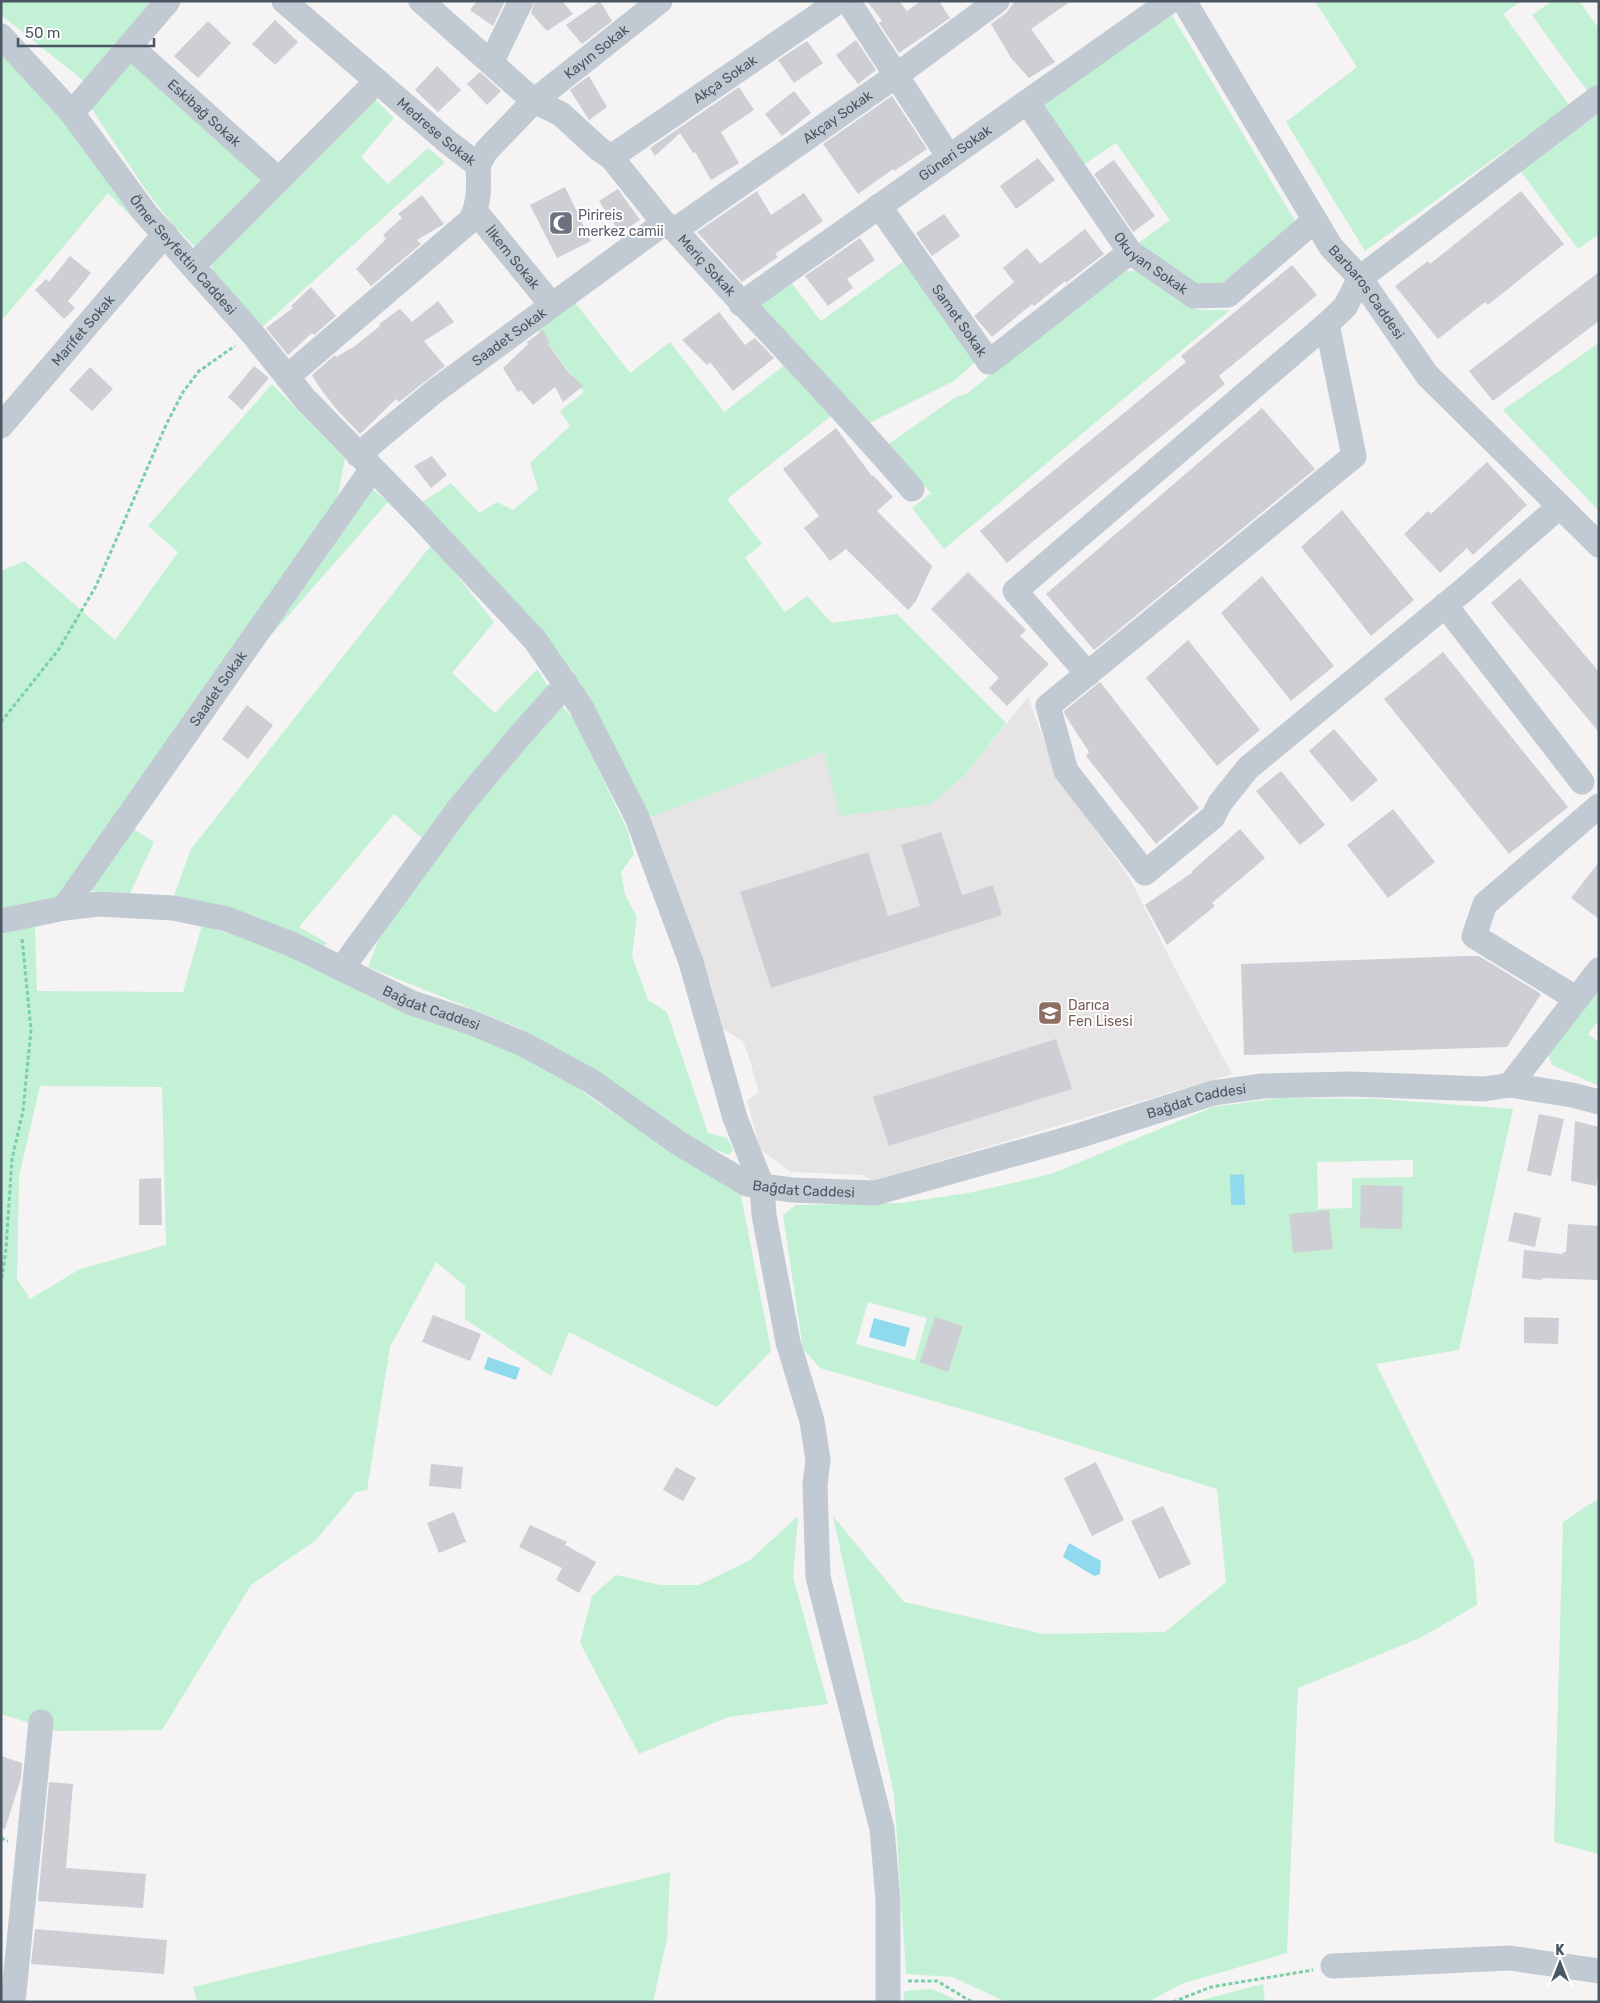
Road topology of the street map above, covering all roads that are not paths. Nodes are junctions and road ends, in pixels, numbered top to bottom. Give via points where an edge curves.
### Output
1 (168, 1) edge
2 (284, 1) edge
3 (421, 1) edge
4 (521, 1) edge
5 (660, 1) edge
6 (839, 1) edge
7 (848, 1) edge
8 (998, 1) edge
9 (1170, 1) edge
10 (1184, 1) edge
11 (1, 36) edge
12 (130, 46) junction
13 (491, 63) junction
14 (896, 75) junction
15 (377, 81) junction
16 (1599, 97) edge
17 (534, 101) junction
18 (1027, 102) junction
19 (72, 113) junction
20 (611, 157) junction
21 (949, 157) junction
22 (478, 166) junction
23 (279, 180) junction
24 (879, 206) junction
25 (475, 211) junction
26 (1315, 220) junction
27 (670, 226) junction
28 (165, 234) junction
29 (1130, 252) junction
30 (193, 266) junction
31 (1360, 278) junction
32 (551, 304) junction
33 (741, 304) junction
34 (1327, 324) junction
35 (287, 377) junction
36 (1, 426) edge
37 (365, 462) junction
38 (912, 489) dead end
39 (1560, 506) junction
40 (1599, 544) edge
41 (1445, 605) junction
42 (1088, 674) junction
43 (566, 684) junction
44 (1582, 782) dead end
45 (1599, 806) edge
46 (64, 908) junction
47 (10, 919) edge
48 (342, 968) junction
49 (1599, 970) edge
50 (1577, 998) junction
51 (1510, 1085) junction
52 (1599, 1102) edge
53 (762, 1186) junction
54 (41, 1722) dead end
55 (1333, 1966) road end
56 (1599, 1971) edge
57 (888, 1991) edge
58 (13, 2002) edge

1 - 12 street
2 - 15 street, Medrese Sokak
3 - 13 street, Meriç Sokak
4 - 13 street
5 - 17 street, Kayın Sokak
6 - 20 street, Akça Sokak
7 - 14 street
8 - 14 street, Akçay Sokak
9 - 18 street, Güneri Sokak
10 - 26 street, Barbaros Caddesi
11 - 19 street, Ömer Seyfettin Caddesi
12 - 19 street
12 - 23 street, Eskibağ Sokak
13 - 17 street, Meriç Sokak
14 - 21 street
14 - 27 street, Akçay Sokak
15 - 22 street, Medrese Sokak
15 - 23 street
16 - 31 street
17 - 20 street, Meriç Sokak via 561,114
17 - 22 street, Kayın Sokak via 486,151
18 - 21 street, Güneri Sokak
18 - 29 street, Okuyan Sokak
19 - 28 street, Ömer Seyfettin Caddesi via 146,214
20 - 27 street, Meriç Sokak
21 - 24 street, Güneri Sokak
22 - 25 street, Medrese Sokak via 478,205
23 - 30 street
24 - 29 street, Samet Sokak via 990,362
24 - 33 street, Güneri Sokak
25 - 32 street, İlkem Sokak
25 - 35 street via 470,220
26 - 29 street, Okuyan Sokak via 1228,295 1194,296
26 - 31 street, Barbaros Caddesi via 1331,247
27 - 32 street, Saadet Sokak
27 - 33 street, Meriç Sokak
28 - 30 street, Ömer Seyfettin Caddesi
28 - 36 street, Marifet Sokak
30 - 35 street, Ömer Seyfettin Caddesi
31 - 34 street via 1345,307
31 - 39 street, Barbaros Caddesi via 1427,375
32 - 37 street, Saadet Sokak via 435,391
33 - 38 street, Meriç Sokak via 873,443
34 - 42 street via 1354,456
34 - 42 street via 1015,591
35 - 37 street, Ömer Seyfettin Caddesi
37 - 43 street, Ömer Seyfettin Caddesi via 535,640
37 - 46 street, Saadet Sokak
39 - 40 street, Barbaros Caddesi
39 - 41 street
41 - 42 street via 1248,768 1220,803 1214,817 1145,873 1066,771 1048,706
41 - 44 street
43 - 48 street via 460,807
43 - 53 street, Ömer Seyfettin Caddesi via 605,751 637,817 691,962 735,1118
45 - 50 street via 1485,904 1474,936
46 - 47 street, Bağdat Caddesi
46 - 48 street, Bağdat Caddesi via 99,904 174,908 227,919
48 - 53 street, Bağdat Caddesi via 412,1003 523,1044 591,1081 680,1144 747,1184
49 - 50 street
50 - 51 street
51 - 52 street, Bağdat Caddesi
51 - 53 street, Bağdat Caddesi via 1484,1089 1351,1084 1263,1086 1213,1092 1078,1136 875,1194
53 - 57 street, Ömer Seyfettin Caddesi via 764,1215 788,1342 812,1421 818,1460 815,1485 818,1577 882,1829 888,1900
54 - 58 street
55 - 56 street via 1509,1958

